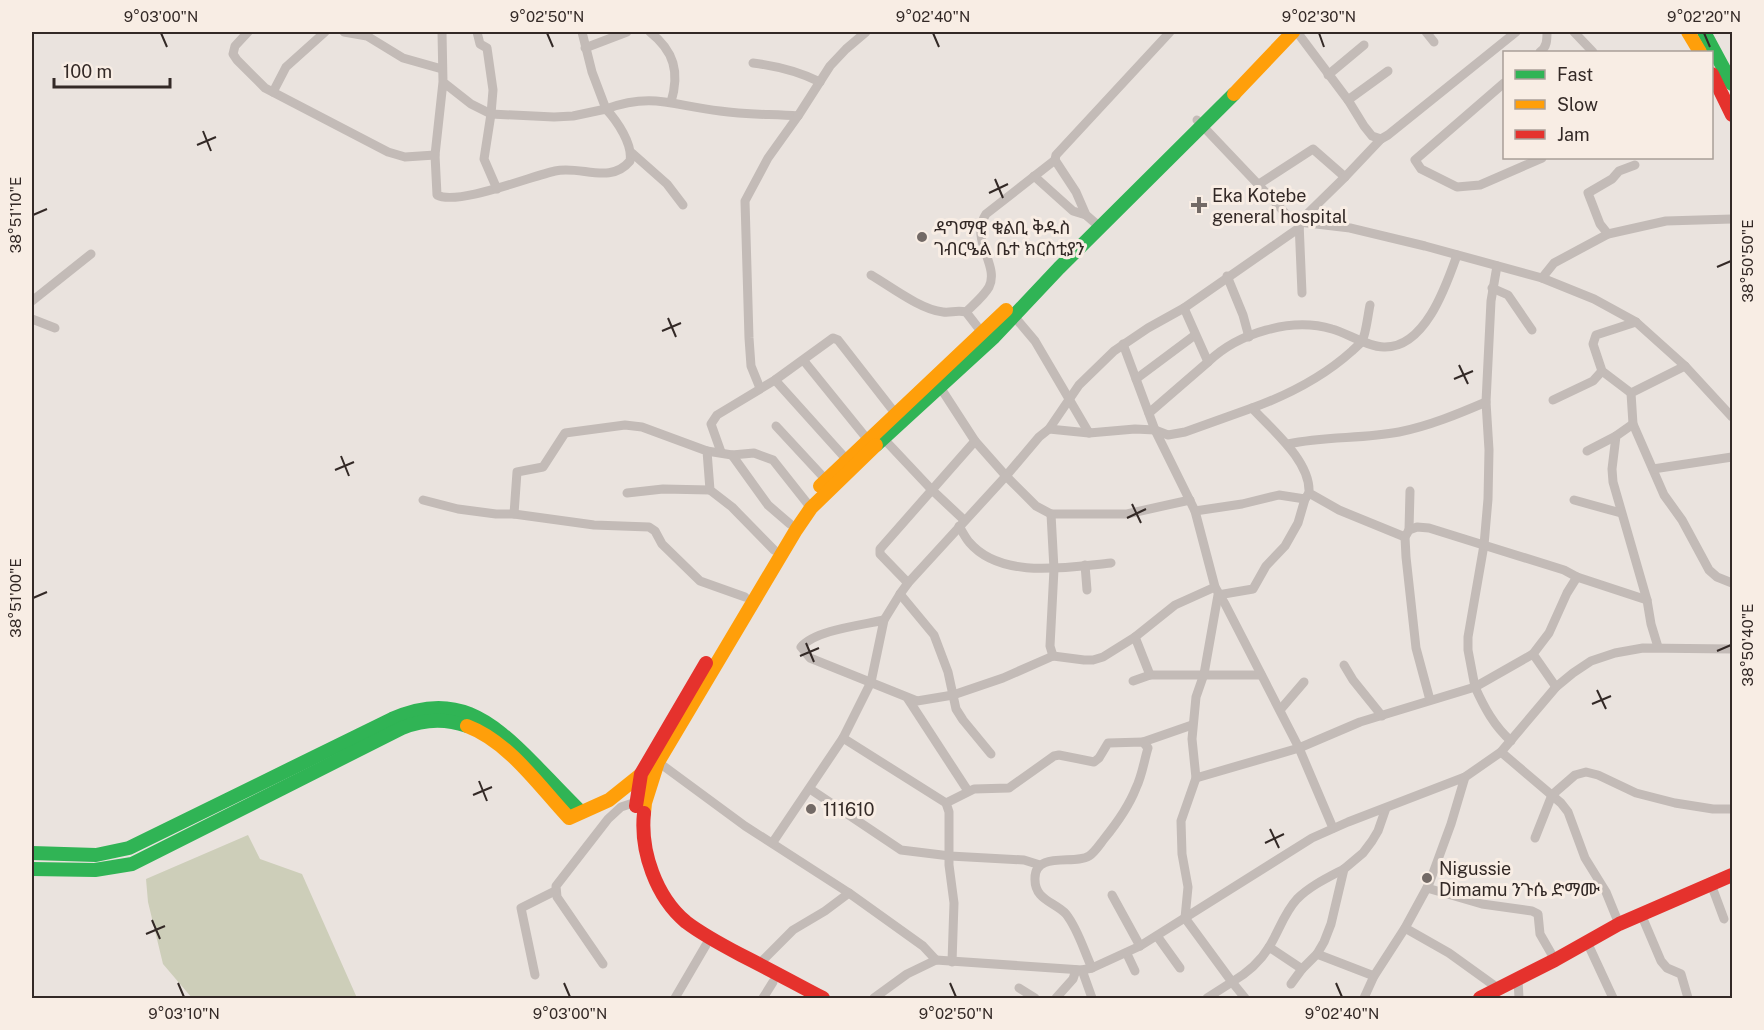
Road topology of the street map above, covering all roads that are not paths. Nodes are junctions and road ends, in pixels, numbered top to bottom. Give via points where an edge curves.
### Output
1 (248, 32) edge
2 (325, 32) edge
3 (344, 32) edge
4 (442, 32) edge
5 (477, 32) edge
6 (582, 32) edge
7 (627, 32) edge
8 (650, 32) edge
9 (866, 32) edge
10 (1170, 32) edge
11 (1282, 32) edge
12 (1295, 32) edge
13 (1426, 32) edge
14 (1516, 32) edge
15 (1547, 32) edge
16 (1573, 32) edge
17 (1688, 32) edge
18 (1704, 32) edge
19 (1434, 42) dead end
20 (1364, 45) dead end
21 (585, 48) junction
22 (1541, 51) edge
23 (1592, 51) edge
24 (1699, 51) edge
25 (753, 63) dead end
26 (442, 69) junction
27 (1388, 71) dead end
28 (1328, 75) junction
29 (1713, 76) edge
30 (443, 82) junction
31 (820, 82) junction
32 (1503, 84) edge
33 (1732, 84) edge
34 (273, 92) junction
35 (1348, 100) junction
36 (671, 102) junction
37 (606, 109) junction
38 (491, 114) junction
39 (1732, 115) edge
40 (798, 116) junction
41 (1200, 123) junction
42 (1381, 139) junction
43 (632, 153) junction
44 (435, 155) junction
45 (1540, 159) edge
46 (1055, 160) junction
47 (1635, 165) dead end
48 (1034, 176) junction
49 (1345, 177) junction
50 (1259, 184) junction
51 (497, 189) junction
52 (683, 205) dead end
53 (1732, 219) edge
54 (1094, 221) junction
55 (1299, 225) junction
56 (1608, 234) junction
57 (91, 254) dead end
58 (1457, 255) junction
59 (1497, 266) junction
60 (871, 275) dead end
61 (1227, 276) junction
62 (1542, 278) junction
63 (1492, 288) junction
64 (1302, 293) dead end
65 (32, 301) edge
66 (1370, 305) dead end
67 (1184, 308) junction
68 (966, 312) junction
69 (1013, 315) junction
70 (32, 319) edge
71 (1636, 322) junction
72 (55, 328) dead end
73 (1532, 330) dead end
74 (983, 334) junction
75 (1195, 335) junction
76 (1249, 337) junction
77 (1362, 341) junction
78 (1123, 344) junction
79 (804, 361) junction
80 (1208, 362) junction
81 (1685, 366) junction
82 (1602, 371) junction
83 (1136, 379) junction
84 (775, 380) junction
85 (940, 387) junction
86 (760, 388) junction
87 (1631, 393) junction
88 (1554, 400) dead end
89 (1069, 401) junction
90 (1486, 402) junction
91 (1252, 408) junction
92 (895, 413) junction
93 (1149, 413) junction
94 (1732, 417) edge
95 (1633, 424) junction
96 (776, 426) dead end
97 (1049, 429) junction
98 (1155, 430) junction
99 (1089, 433) junction
100 (1616, 436) junction
101 (884, 438) junction
102 (868, 440) junction
103 (975, 441) junction
104 (1288, 444) junction
105 (707, 450) junction
106 (1587, 451) dead end
107 (721, 452) junction
108 (732, 455) junction
109 (1732, 457) edge
110 (846, 460) junction
111 (1653, 469) junction
112 (1006, 476) junction
113 (826, 480) junction
114 (931, 489) junction
115 (710, 490) junction
116 (1410, 491) dead end
117 (627, 493) dead end
118 (1307, 496) junction
119 (423, 500) dead end
120 (1190, 500) junction
121 (1574, 500) dead end
122 (809, 505) junction
123 (1195, 511) junction
124 (1621, 513) junction
125 (514, 514) junction
126 (1051, 514) junction
127 (961, 523) junction
128 (790, 524) junction
129 (1407, 533) junction
130 (1484, 545) junction
131 (774, 550) junction
132 (1111, 563) dead end
133 (1085, 565) junction
134 (1054, 569) junction
135 (1577, 577) junction
136 (908, 583) junction
137 (1732, 584) edge
138 (1087, 590) dead end
139 (1216, 591) junction
140 (900, 594) junction
141 (745, 597) junction
142 (1647, 600) junction
143 (884, 620) junction
144 (1135, 637) junction
145 (1658, 647) junction
146 (1732, 649) edge
147 (1533, 654) junction
148 (1053, 656) junction
149 (1344, 665) dead end
150 (1204, 674) junction
151 (1150, 675) junction
152 (1261, 675) junction
153 (1133, 681) dead end
154 (871, 682) junction
155 (1304, 682) dead end
156 (1475, 687) junction
157 (1556, 687) junction
158 (953, 695) junction
159 (908, 699) junction
160 (1430, 700) junction
161 (1280, 710) junction
162 (1382, 716) junction
163 (1192, 725) junction
164 (843, 738) junction
165 (1511, 741) junction
166 (1143, 742) junction
167 (1299, 748) junction
168 (1501, 752) junction
169 (991, 754) dead end
170 (658, 762) junction
171 (641, 774) junction
172 (1465, 777) junction
173 (1196, 778) junction
174 (810, 789) junction
175 (968, 791) junction
176 (1552, 795) junction
177 (636, 802) junction
178 (946, 803) junction
179 (1386, 808) junction
180 (1732, 809) edge
181 (575, 815) junction
182 (1333, 828) junction
183 (1535, 838) dead end
184 (773, 843) junction
185 (32, 853) edge
186 (951, 856) junction
187 (1040, 865) junction
188 (32, 869) edge
189 (1344, 869) junction
190 (1732, 875) edge
191 (1711, 884) junction
192 (1427, 888) junction
193 (555, 891) junction
194 (849, 893) junction
195 (1112, 895) dead end
196 (1641, 914) junction
197 (1185, 918) junction
198 (1724, 919) dead end
199 (1619, 924) junction
200 (1405, 928) junction
201 (1157, 936) junction
202 (1587, 942) junction
203 (714, 946) junction
204 (1140, 946) junction
205 (1269, 947) junction
206 (1127, 954) junction
207 (1317, 954) junction
208 (936, 960) junction
209 (1555, 960) junction
210 (952, 962) junction
211 (759, 963) junction
212 (603, 964) dead end
213 (1092, 968) junction
214 (1180, 968) dead end
215 (1302, 969) junction
216 (1079, 970) junction
217 (1135, 971) dead end
218 (535, 975) dead end
219 (1374, 976) junction
220 (1518, 980) junction
221 (773, 982) junction
222 (1232, 982) junction
223 (1291, 984) dead end
224 (1019, 988) dead end
225 (1499, 989) junction
226 (675, 999) edge
227 (763, 999) edge
228 (805, 999) edge
229 (823, 999) edge
230 (874, 999) edge
231 (1035, 999) edge
232 (1056, 999) edge
233 (1092, 999) edge
234 (1207, 999) edge
235 (1245, 999) edge
236 (1364, 999) edge
237 (1480, 999) edge
238 (1520, 999) edge
239 (1613, 999) edge
240 (1688, 999) edge

1 - 34 street via 233,54 256,80
2 - 34 street via 286,67
3 - 26 street via 367,36 403,58
4 - 26 street
5 - 38 street via 480,44 487,48 493,90
6 - 21 street
7 - 21 street
8 - 36 street via 672,56 675,88
9 - 31 street via 846,48
10 - 46 street via 1062,147
11 - 41 main road
12 - 28 street
12 - 41 main road
13 - 19 street
14 - 42 street
15 - 22 street
16 - 23 street
17 - 24 main road
18 - 33 main road
20 - 28 street
21 - 37 street
25 - 31 street via 789,69
26 - 30 street
27 - 35 street
28 - 35 street
29 - 39 main road
30 - 38 street
30 - 44 street
31 - 40 street
32 - 45 street via 1416,160 1421,170 1457,187 1480,185
34 - 44 street via 388,152 405,157
35 - 42 street via 1364,126
36 - 37 street via 629,101
36 - 40 street via 717,111
37 - 38 street via 554,117
37 - 43 street
38 - 51 street via 484,159
40 - 86 street via 768,158 745,201 750,347
41 - 50 street
41 - 54 main road
42 - 49 street
43 - 51 street via 617,172 561,170
43 - 52 street via 667,184
44 - 51 street via 436,191 442,198
46 - 48 street
46 - 54 street
47 - 56 street via 1619,171 1588,193
48 - 54 street via 1072,211
48 - 68 street via 982,221 980,237 991,273 989,287
49 - 50 street via 1313,149
49 - 55 street
50 - 55 street
53 - 56 street via 1666,221
54 - 69 main road
54 - 74 main road
55 - 58 street via 1350,228
55 - 61 street via 1250,264
55 - 64 street
56 - 62 street via 1554,262
57 - 65 street
58 - 59 street
58 - 77 street via 1435,306 1411,338 1384,347
59 - 62 street
59 - 63 street
60 - 68 street via 922,306 943,312
61 - 67 street
61 - 76 street
62 - 71 street via 1594,299
63 - 73 street via 1508,295
63 - 90 street
66 - 77 street
67 - 75 street
67 - 78 street
68 - 74 street
69 - 85 main road
69 - 89 street via 1035,341
70 - 72 street
71 - 81 street
71 - 82 street via 1594,338
74 - 92 main road
75 - 80 street
75 - 83 street
76 - 77 street via 1284,326 1311,324
76 - 80 street via 1231,344
77 - 91 street via 1323,374
78 - 83 street
78 - 89 street via 1078,385
79 - 84 street
79 - 92 street via 830,339 838,340
79 - 102 street
80 - 93 street
81 - 87 street
81 - 94 street
82 - 87 street
82 - 88 street via 1593,381
83 - 93 street
84 - 86 street
84 - 110 street
85 - 101 main road
85 - 103 street
86 - 107 street via 713,419 712,429
87 - 95 street
89 - 97 street
89 - 99 street
90 - 104 street via 1400,432
90 - 130 street via 1489,450
91 - 98 street via 1185,432 1168,435
91 - 104 street
92 - 102 main road
93 - 98 street
95 - 100 street
95 - 111 street
96 - 113 street
97 - 99 street
97 - 112 street
98 - 99 street
98 - 120 street
100 - 106 street
100 - 124 street via 1613,476
101 - 114 street
101 - 122 main road
102 - 110 main road
103 - 112 street
103 - 114 street
104 - 118 street via 1302,467 1309,487
105 - 107 street
105 - 115 street
105 - 125 street via 642,427 568,431 543,467 517,472
107 - 108 street
108 - 122 street via 754,453 773,460
108 - 128 street via 768,505
109 - 111 street
110 - 113 main road
111 - 137 street via 1664,495 1710,570
112 - 126 street via 1036,506
112 - 127 street
113 - 122 main road
114 - 127 street
114 - 136 street via 880,549 880,554
115 - 117 street
115 - 131 street
116 - 129 street
118 - 123 street via 1279,495
118 - 129 street
118 - 139 street via 1288,541 1266,566 1253,589
119 - 125 street via 458,509
120 - 123 street
120 - 126 street via 1127,514
121 - 124 street
122 - 128 main road
122 - 170 main road
123 - 139 street
124 - 142 street
125 - 141 street via 594,525 649,527 700,581
126 - 134 street
127 - 134 street via 969,542 985,556 1029,568
127 - 136 street
128 - 131 main road
129 - 130 street via 1417,527 1429,528
129 - 160 street via 1416,648
130 - 135 street
130 - 156 street via 1467,650
131 - 141 main road
132 - 133 street
133 - 134 street
133 - 138 street
134 - 148 street via 1050,646
135 - 142 street
135 - 147 street via 1549,633
136 - 140 street
139 - 144 street via 1175,605
139 - 150 street
139 - 152 street
140 - 143 street
140 - 158 street via 934,635
141 - 171 main road
142 - 145 street
143 - 154 street
143 - 154 street via 820,635 801,647 810,657
144 - 148 street via 1093,660
144 - 151 street
145 - 146 street
145 - 157 street via 1591,661
147 - 156 street
147 - 157 street
148 - 158 street
149 - 162 street
150 - 151 street
150 - 152 street
150 - 163 street
151 - 153 street
152 - 161 street
154 - 159 street
154 - 164 street
155 - 161 street
156 - 160 street
156 - 165 street via 1499,731
157 - 165 street
158 - 159 street via 917,702
158 - 169 street via 963,720
159 - 175 street
160 - 162 street
161 - 167 street
162 - 167 street
163 - 166 street
163 - 173 street
164 - 174 street
164 - 178 street
165 - 168 street
166 - 175 street via 1108,743 1094,762 1059,754 1009,788
166 - 187 street via 1148,748 1136,789 1118,822 1091,855
167 - 173 street
167 - 182 street
168 - 172 street
168 - 176 street
170 - 171 main road
170 - 184 street
170 - 203 main road via 644,813 650,864 669,904
171 - 177 main road
171 - 181 main road via 609,800
172 - 179 street
172 - 192 street
173 - 197 street via 1181,822 1188,887
174 - 184 street
174 - 186 street via 901,850
175 - 178 street
176 - 180 street via 1575,775 1586,772 1636,794
176 - 183 street
176 - 199 street via 1568,813 1585,858 1606,892
177 - 193 street via 621,807 608,819
177 - 203 main road via 636,843 652,894 686,932
178 - 186 street via 950,812
179 - 182 street
179 - 189 street via 1364,853
181 - 185 main road via 504,732 471,712 436,707 385,722 129,849 96,855
181 - 188 main road via 495,740 466,724 437,719 383,737 132,864 99,870
182 - 197 street
184 - 194 street
186 - 187 street via 1024,860
186 - 210 street
187 - 213 street via 1035,877 1040,893 1064,912
189 - 205 street via 1318,882 1296,900
189 - 207 street via 1331,924
190 - 191 main road
191 - 196 main road
191 - 198 street
192 - 200 street
192 - 209 street via 1482,904 1538,914 1540,934
193 - 212 street
193 - 218 street via 521,908
194 - 208 street via 923,946
194 - 211 street via 793,930
195 - 204 street
196 - 199 main road
196 - 240 street via 1661,961 1681,974
197 - 201 street
197 - 222 street
199 - 202 main road
200 - 219 street
200 - 225 street
201 - 204 street
201 - 214 street
202 - 209 main road
202 - 239 street
203 - 211 main road
203 - 221 main road
203 - 226 street
204 - 206 street
205 - 215 street
205 - 222 street via 1259,961
206 - 213 street
206 - 217 street
207 - 215 street
207 - 219 street
208 - 210 street
208 - 230 street via 907,974
209 - 220 main road
210 - 216 street
211 - 229 main road
213 - 216 street
215 - 223 street
216 - 232 street
216 - 233 street
219 - 236 street
220 - 225 main road
220 - 238 street
221 - 227 street
221 - 228 main road
222 - 234 street
222 - 235 street
224 - 231 street
225 - 237 main road

